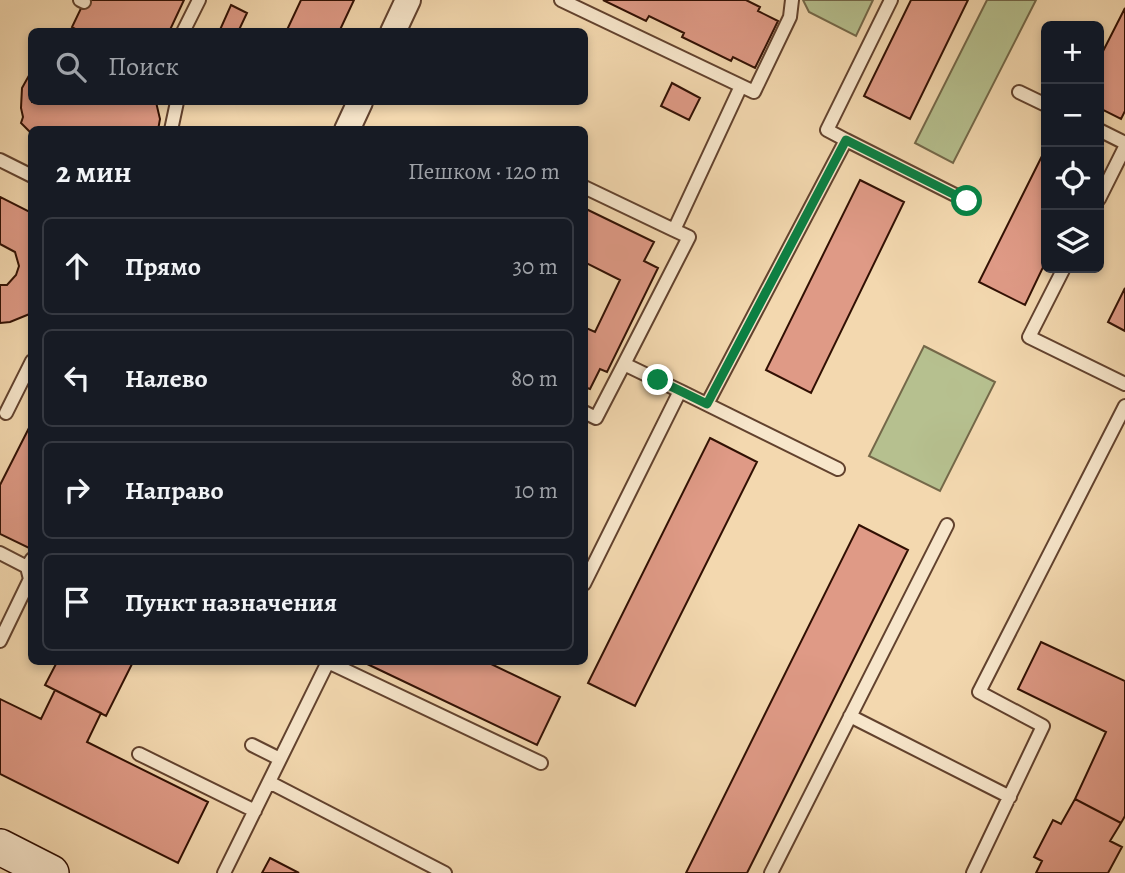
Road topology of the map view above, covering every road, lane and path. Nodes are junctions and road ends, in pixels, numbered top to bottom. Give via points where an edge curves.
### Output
1 (199, 0) edge
2 (408, 0) edge
3 (561, 0) edge
4 (792, 0) edge
5 (891, 0) edge
6 (185, 28) edge
7 (395, 28) edge
8 (741, 86) junction
9 (1019, 92) dead end
10 (1041, 103) edge
11 (176, 105) edge
12 (359, 105) edge
13 (172, 126) edge
14 (349, 126) edge
15 (1104, 133) edge
16 (846, 140) junction
17 (1125, 145) edge
18 (0, 160) edge
19 (28, 174) edge
20 (588, 189) edge
21 (1104, 189) edge
22 (967, 201) dead end
23 (674, 230) junction
24 (1061, 273) edge
25 (624, 364) junction
26 (28, 368) edge
27 (1125, 384) edge
28 (680, 391) junction
29 (707, 404) junction
30 (1125, 406) edge
31 (3, 412) edge
32 (588, 414) edge
33 (0, 426) edge
34 (838, 470) dead end
35 (947, 526) dead end
36 (0, 553) edge
37 (28, 563) edge
38 (588, 576) edge
39 (28, 583) edge
40 (0, 641) edge
41 (327, 665) edge
42 (334, 665) edge
43 (850, 716) junction
44 (252, 745) dead end
45 (139, 754) dead end
46 (281, 759) junction
47 (541, 763) dead end
48 (269, 782) junction
49 (1010, 797) junction
50 (255, 811) junction
51 (0, 847) edge
52 (51, 873) edge
53 (224, 873) edge
54 (445, 873) edge
55 (771, 873) edge
56 (974, 873) edge

1 - 6 lane
2 - 7 street
3 - 8 lane
4 - 8 lane via 790,18 754,92
5 - 16 lane via 827,130
8 - 23 lane
9 - 10 lane
11 - 13 lane
12 - 14 street
15 - 17 lane
16 - 22 lane
16 - 29 lane
17 - 21 lane
18 - 19 lane
20 - 23 lane
23 - 25 lane via 688,237
24 - 27 lane via 1029,337
25 - 28 lane
25 - 32 lane via 596,418
26 - 31 lane
28 - 29 lane
28 - 38 lane
29 - 34 lane
30 - 49 lane via 979,692 1043,726
31 - 33 lane
35 - 43 lane
36 - 37 lane
39 - 40 lane
41 - 46 lane
42 - 47 lane
43 - 49 lane
43 - 55 lane
44 - 46 lane
45 - 50 lane
46 - 48 lane
48 - 50 lane
48 - 54 lane
49 - 56 lane
50 - 53 lane
51 - 52 street

